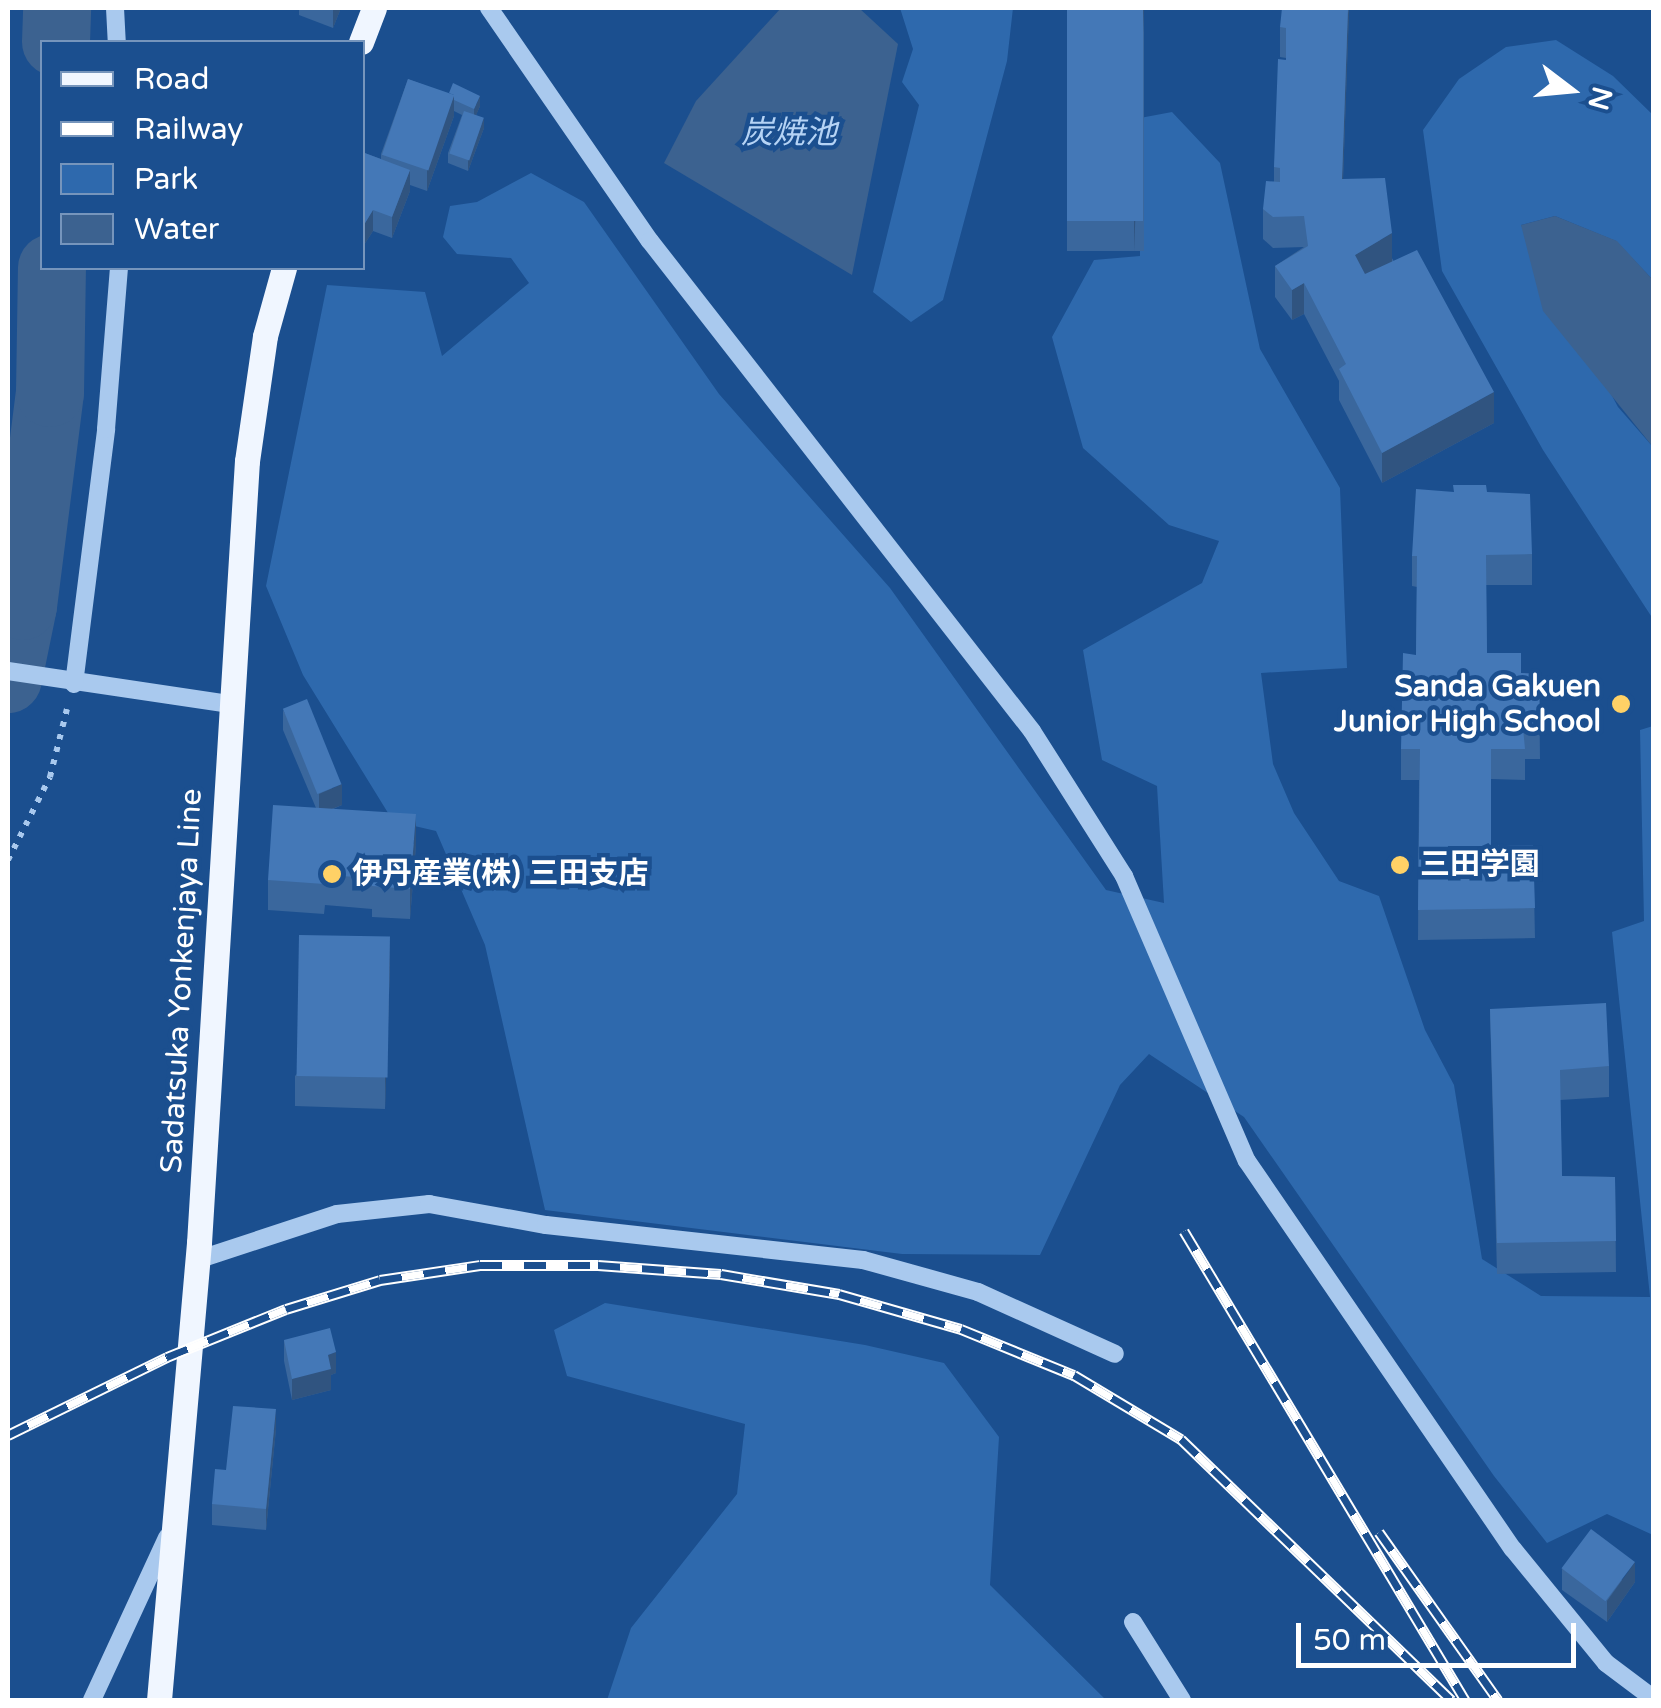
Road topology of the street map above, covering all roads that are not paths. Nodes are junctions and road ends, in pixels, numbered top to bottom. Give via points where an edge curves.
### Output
1 (116, 8) edge
2 (374, 8) edge
3 (489, 8) edge
4 (117, 40) edge
5 (362, 40) edge
6 (119, 270) edge
7 (283, 270) edge
8 (8, 671) edge
9 (74, 684) junction
10 (229, 704) junction
11 (197, 1260) junction
12 (1115, 1354) dead end
13 (174, 1524) junction
14 (1133, 1622) dead end
15 (1654, 1699) edge
16 (92, 1700) edge
17 (159, 1700) edge
18 (1182, 1700) edge

1 - 4 street
2 - 5 main road
3 - 15 street via 650,242 1032,731 1124,876 1258,1177 1513,1550 1606,1663
6 - 9 street
7 - 10 main road, Sadatsuka Yonkenjaya Line via 265,336 247,461
8 - 9 street
9 - 10 street
10 - 11 main road, Sadatsuka Yonkenjaya Line
11 - 12 street via 337,1214 428,1204 862,1260 978,1292
11 - 13 main road, Sadatsuka Yonkenjaya Line
13 - 16 street
13 - 17 main road, Sadatsuka Yonkenjaya Line
14 - 18 street

